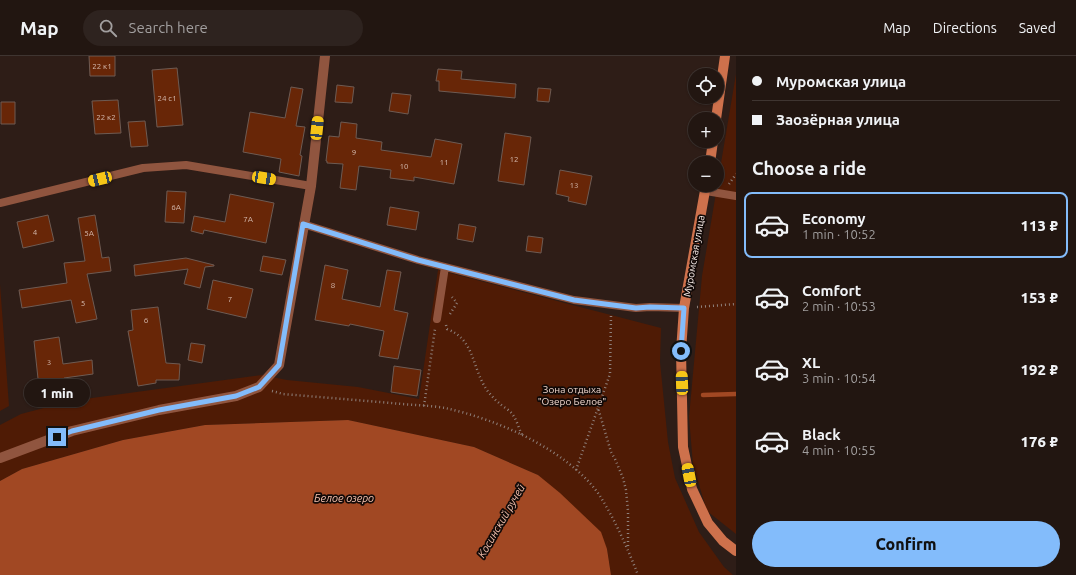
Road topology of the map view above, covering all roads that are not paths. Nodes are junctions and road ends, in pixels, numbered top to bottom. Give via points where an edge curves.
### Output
1 (325, 56) edge
2 (725, 56) edge
3 (717, 112) edge
4 (311, 186) junction
5 (705, 192) edge
6 (721, 192) edge
7 (736, 196) edge
8 (0, 203) edge
9 (303, 224) junction
10 (445, 267) junction
11 (684, 308) junction
12 (437, 319) road end
13 (0, 458) edge
14 (736, 551) edge

1 - 4 street
2 - 3 street
4 - 8 lane via 186,165 143,168
4 - 9 street
5 - 11 street, Муромская улица
6 - 7 lane
9 - 10 lane
9 - 13 street via 279,365 259,387 236,396 159,410 72,431
10 - 11 lane via 574,300 636,308
10 - 12 lane
11 - 14 street, Муромская улица via 681,351 684,447 692,488 708,523

